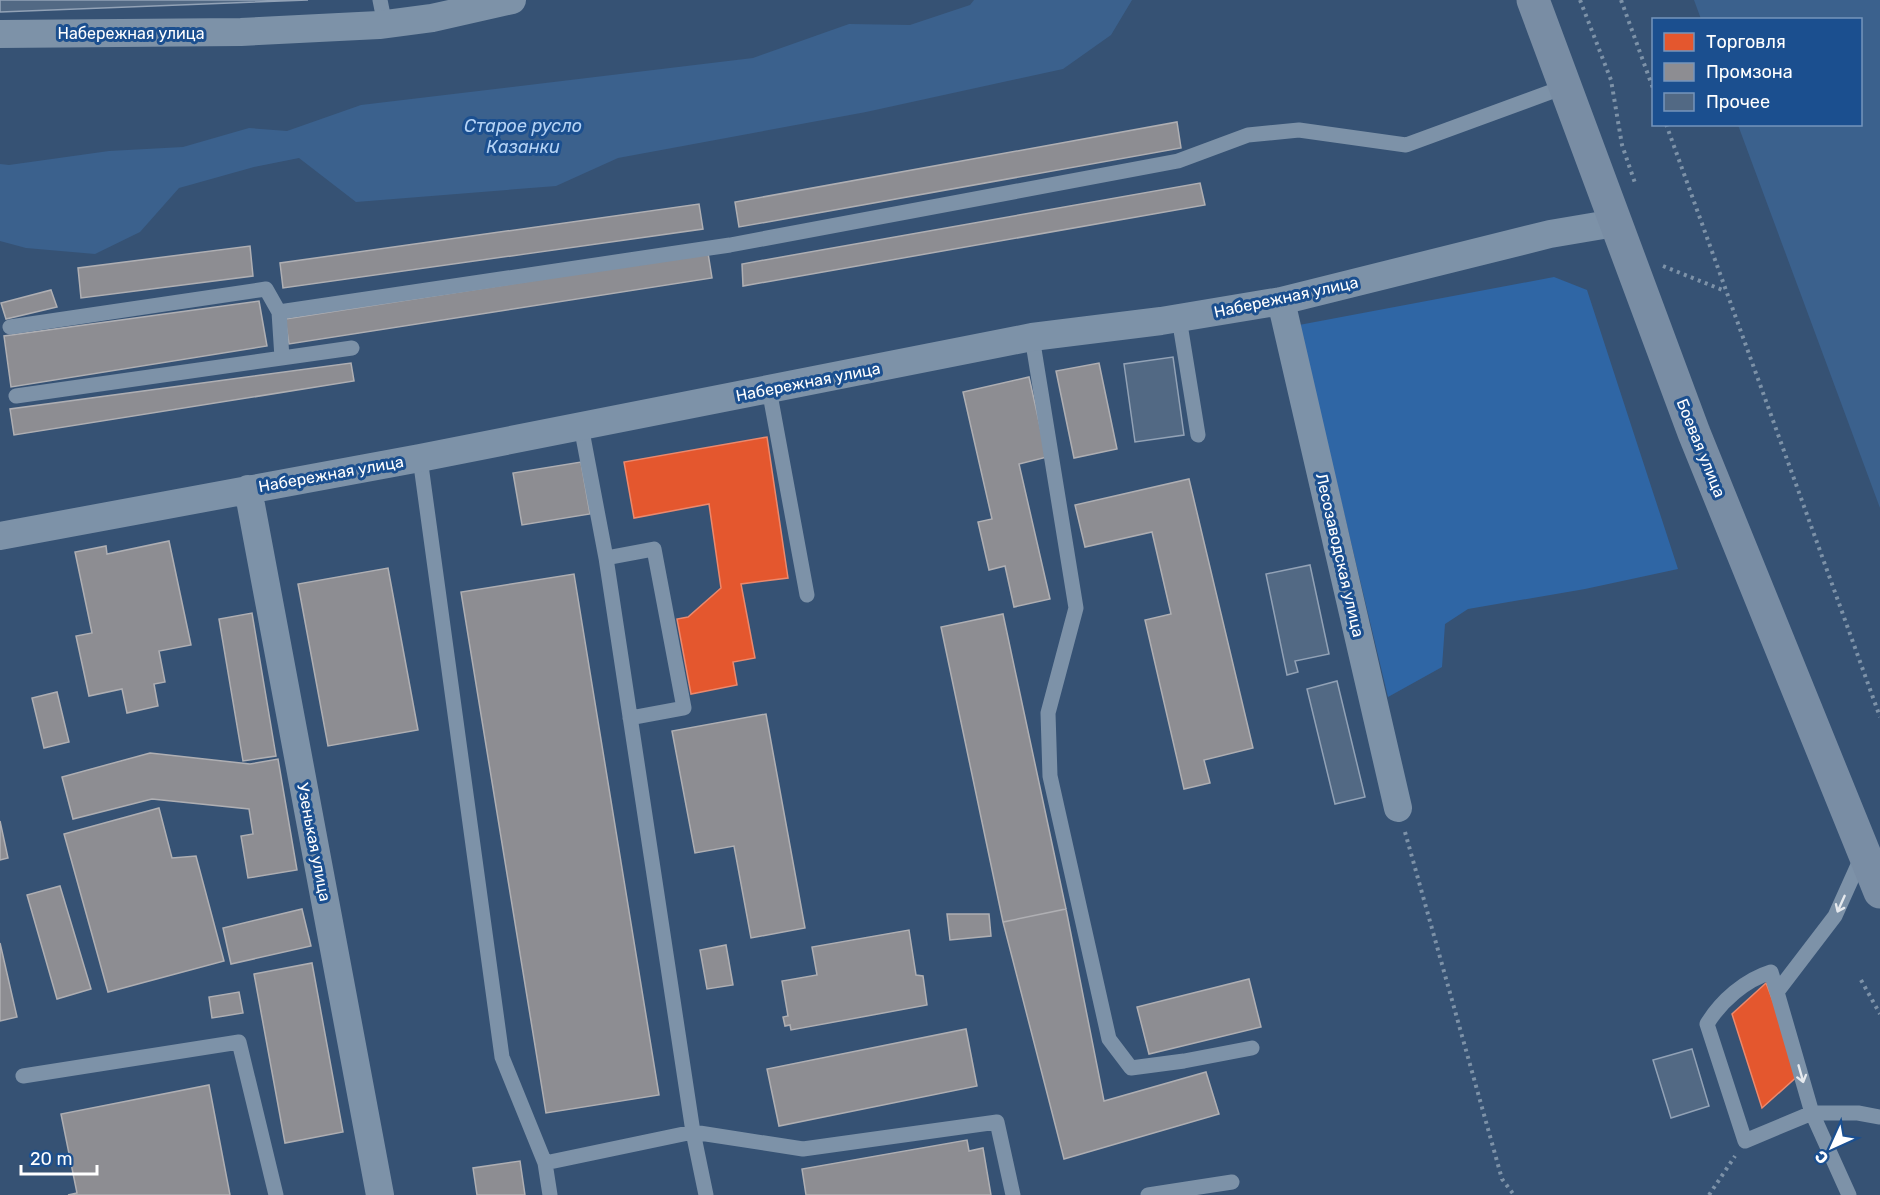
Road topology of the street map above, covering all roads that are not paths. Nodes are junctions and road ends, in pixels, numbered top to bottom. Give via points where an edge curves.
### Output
1 (512, 0) edge
2 (1533, 0) edge
3 (382, 12) edge
4 (0, 34) edge
5 (1564, 87) junction
6 (1615, 223) junction
7 (1281, 301) junction
8 (279, 312) junction
9 (1179, 318) junction
10 (10, 327) dead end
11 (1032, 338) junction
12 (352, 348) dead end
13 (282, 358) junction
14 (769, 389) junction
15 (16, 396) dead end
16 (581, 426) junction
17 (1198, 435) dead end
18 (420, 458) junction
19 (248, 489) junction
20 (0, 536) edge
21 (606, 558) junction
22 (807, 596) dead end
23 (630, 718) junction
24 (1398, 808) road end
25 (1864, 850) junction
26 (1880, 892) edge
27 (1777, 992) junction
28 (1252, 1048) dead end
29 (23, 1076) dead end
30 (1812, 1113) junction
31 (1880, 1117) edge
32 (693, 1132) junction
33 (546, 1163) junction
34 (1232, 1182) dead end
35 (276, 1195) edge
36 (380, 1195) edge
37 (550, 1195) edge
38 (706, 1195) edge
39 (1013, 1195) edge
40 (1148, 1195) edge
41 (1849, 1195) edge

1 - 3 street, Набережная улица via 432,18
2 - 5 main road, Боевая улица
3 - 4 street, Набережная улица via 241,32
5 - 6 main road, Боевая улица
5 - 8 lane via 1406,145 1299,130 1248,135 1178,161 753,241
6 - 7 street, Набережная улица via 1550,234
6 - 25 main road, Боевая улица via 1694,433
7 - 9 street, Набережная улица
7 - 24 street, Лесозаводская улица
8 - 10 lane via 266,289
8 - 13 lane
9 - 11 street, Набережная улица
9 - 17 lane
11 - 14 street, Набережная улица
11 - 28 lane via 1076,608 1048,713 1050,776 1110,1039 1131,1068
12 - 13 lane
13 - 15 lane
14 - 16 street, Набережная улица
14 - 22 lane
16 - 18 street, Набережная улица
16 - 21 lane
18 - 19 street, Набережная улица
18 - 33 lane via 502,1057
19 - 20 street, Набережная улица
19 - 36 street, Узенькая улица
21 - 23 lane
21 - 23 lane via 654,549 684,708
23 - 32 lane
25 - 26 main road, Боевая улица
25 -> 27 lane via 1835,916
27 -> 30 lane
27 - 30 lane via 1771,972 1757,976 1718,1007 1707,1024 1745,1141
29 - 35 lane via 239,1042
30 - 31 lane
30 - 41 lane
32 - 33 lane
32 - 38 lane
32 - 39 lane via 803,1149 997,1122
33 - 37 lane
34 - 40 lane

